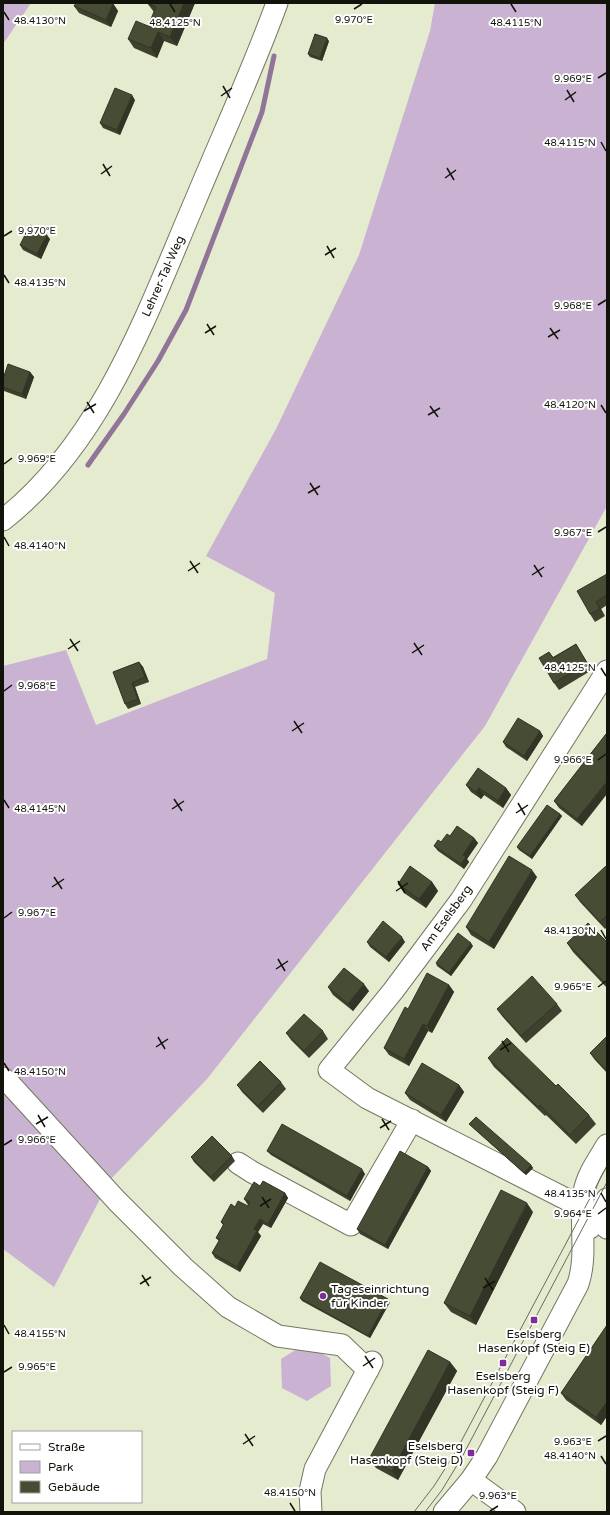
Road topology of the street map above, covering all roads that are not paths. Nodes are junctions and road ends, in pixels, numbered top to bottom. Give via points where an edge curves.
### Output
1 (276, 3) edge
2 (3, 520) edge
3 (606, 675) edge
4 (3, 1078) edge
5 (412, 1120) junction
6 (607, 1145) edge
7 (238, 1163) dead end
8 (607, 1199) edge
9 (595, 1218) edge
10 (471, 1480) junction
11 (311, 1512) edge
12 (444, 1512) edge
13 (515, 1512) edge

1 - 2 street, Lehrer-Tal-Weg via 134,341 74,448 46,480
3 - 5 street, Am Eselsberg via 459,903 329,1070 367,1098
4 - 11 street via 117,1201 183,1267 228,1307 278,1336 342,1344 370,1366 315,1469 310,1491
5 - 7 street via 351,1225
5 - 9 street, Am Eselsberg
6 - 9 street via 586,1184
8 - 9 street
9 - 10 street via 575,1290 490,1450
10 - 12 street
10 - 13 street

